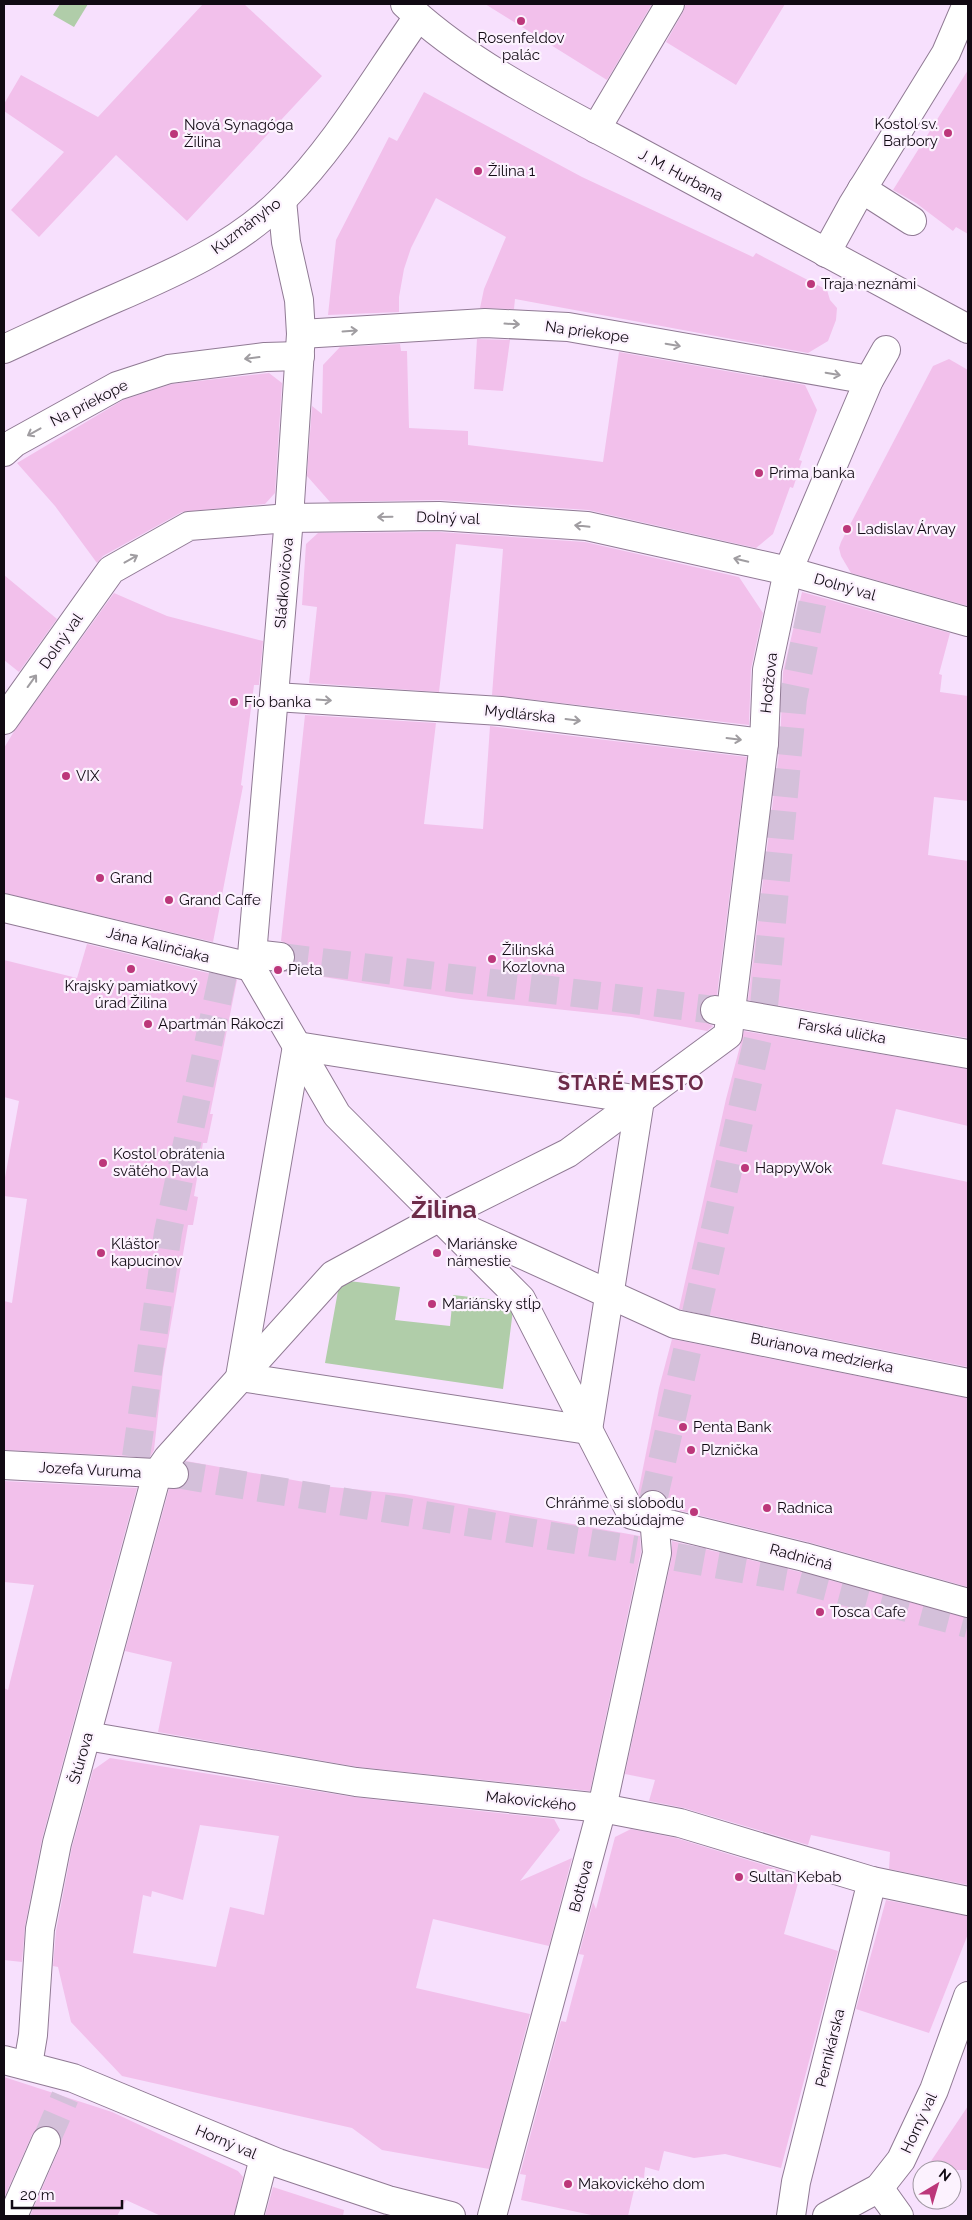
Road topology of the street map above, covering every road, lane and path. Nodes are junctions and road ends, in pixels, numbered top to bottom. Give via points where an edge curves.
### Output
1 (670, 4) edge
2 (967, 4) edge
3 (412, 10) edge
4 (596, 129) junction
5 (862, 189) junction
6 (282, 200) junction
7 (912, 221) dead end
8 (826, 253) junction
9 (968, 329) edge
10 (301, 345) junction
11 (4, 349) edge
12 (886, 350) dead end
13 (869, 380) junction
14 (4, 452) edge
15 (289, 518) junction
16 (788, 570) junction
17 (968, 622) edge
18 (275, 697) junction
19 (4, 720) edge
20 (764, 743) junction
21 (4, 908) edge
22 (280, 957) tunnel mouth
23 (239, 963) junction
24 (725, 1019) junction
25 (297, 1046) junction
26 (968, 1054) edge
27 (640, 1100) junction
28 (440, 1217) junction
29 (609, 1294) junction
30 (240, 1377) junction
31 (968, 1383) edge
32 (588, 1430) junction
33 (4, 1465) edge
34 (154, 1467) junction
35 (646, 1512) junction
36 (968, 1603) edge
37 (87, 1736) junction
38 (602, 1808) junction
39 (872, 1881) junction
40 (968, 1901) edge
41 (968, 1996) edge
42 (16, 2063) edge
43 (46, 2141) tunnel mouth
44 (264, 2158) junction
45 (879, 2188) junction
46 (13, 2216) edge
47 (249, 2216) edge
48 (451, 2216) edge
49 (492, 2216) edge
50 (791, 2216) edge
51 (827, 2216) edge
52 (898, 2216) edge

1 - 4 street
2 - 5 street via 946,54
3 - 4 street, J. M. Hurbana via 491,70
3 - 6 street, Kuzmányho via 313,167
4 - 8 street, J. M. Hurbana
5 - 7 street
5 - 8 street
6 - 10 street, Sládkovičova via 286,242 299,300
6 - 11 street, Kuzmányho via 249,227 176,272
8 - 9 street, J. M. Hurbana
10 -> 13 street, Na priekope via 485,323 568,327
10 -> 14 street, Na priekope via 206,371 117,386 111,398 14,443
10 - 15 street, Sládkovičova
12 - 13 street, Hodžova
13 - 16 street, Hodžova
16 -> 15 street, Dolný val via 587,526 438,516
15 - 18 street, Sládkovičova
19 -> 15 street, Dolný val via 111,570 189,526
16 - 17 street, Dolný val via 816,587
16 - 20 street, Hodžova via 767,670
18 -> 20 street, Mydlárska via 500,711
18 - 23 street, Sládkovičova
20 - 24 street, Hodžova
21 - 23 street, Jána Kalinčiaka via 92,922
22 - 23 street
23 - 25 street
24 - 26 street, Farská ulička via 762,1018
24 - 27 street
25 - 27 street
25 - 28 street via 337,1115
25 - 30 street
27 - 28 street via 568,1152
27 - 29 street
28 - 29 street
28 - 30 street via 333,1275
28 - 32 street via 521,1299
29 - 31 street, Burianova medzierka via 688,1326
29 - 32 street
30 - 32 street
30 - 34 street
32 - 35 street
33 - 34 street, Jozefa Vuruma
34 - 37 street, Štúrova
35 - 36 street, Radničná
35 - 38 street, Bottova via 656,1553
37 - 38 street, Makovického via 356,1782
37 - 42 street, Štúrova via 57,1842 40,1929 33,2035
38 - 39 street, Makovického via 680,1823
38 - 49 street, Bottova
39 - 40 street, Makovického
39 - 50 street, Pernikárska via 796,2182
41 - 45 street, Horný val via 934,2090 901,2160
42 - 44 street, Horný val via 69,2088
43 - 46 street
44 - 47 street
44 - 48 street, Horný val via 388,2200
45 - 51 street, Horný val
45 - 52 street

